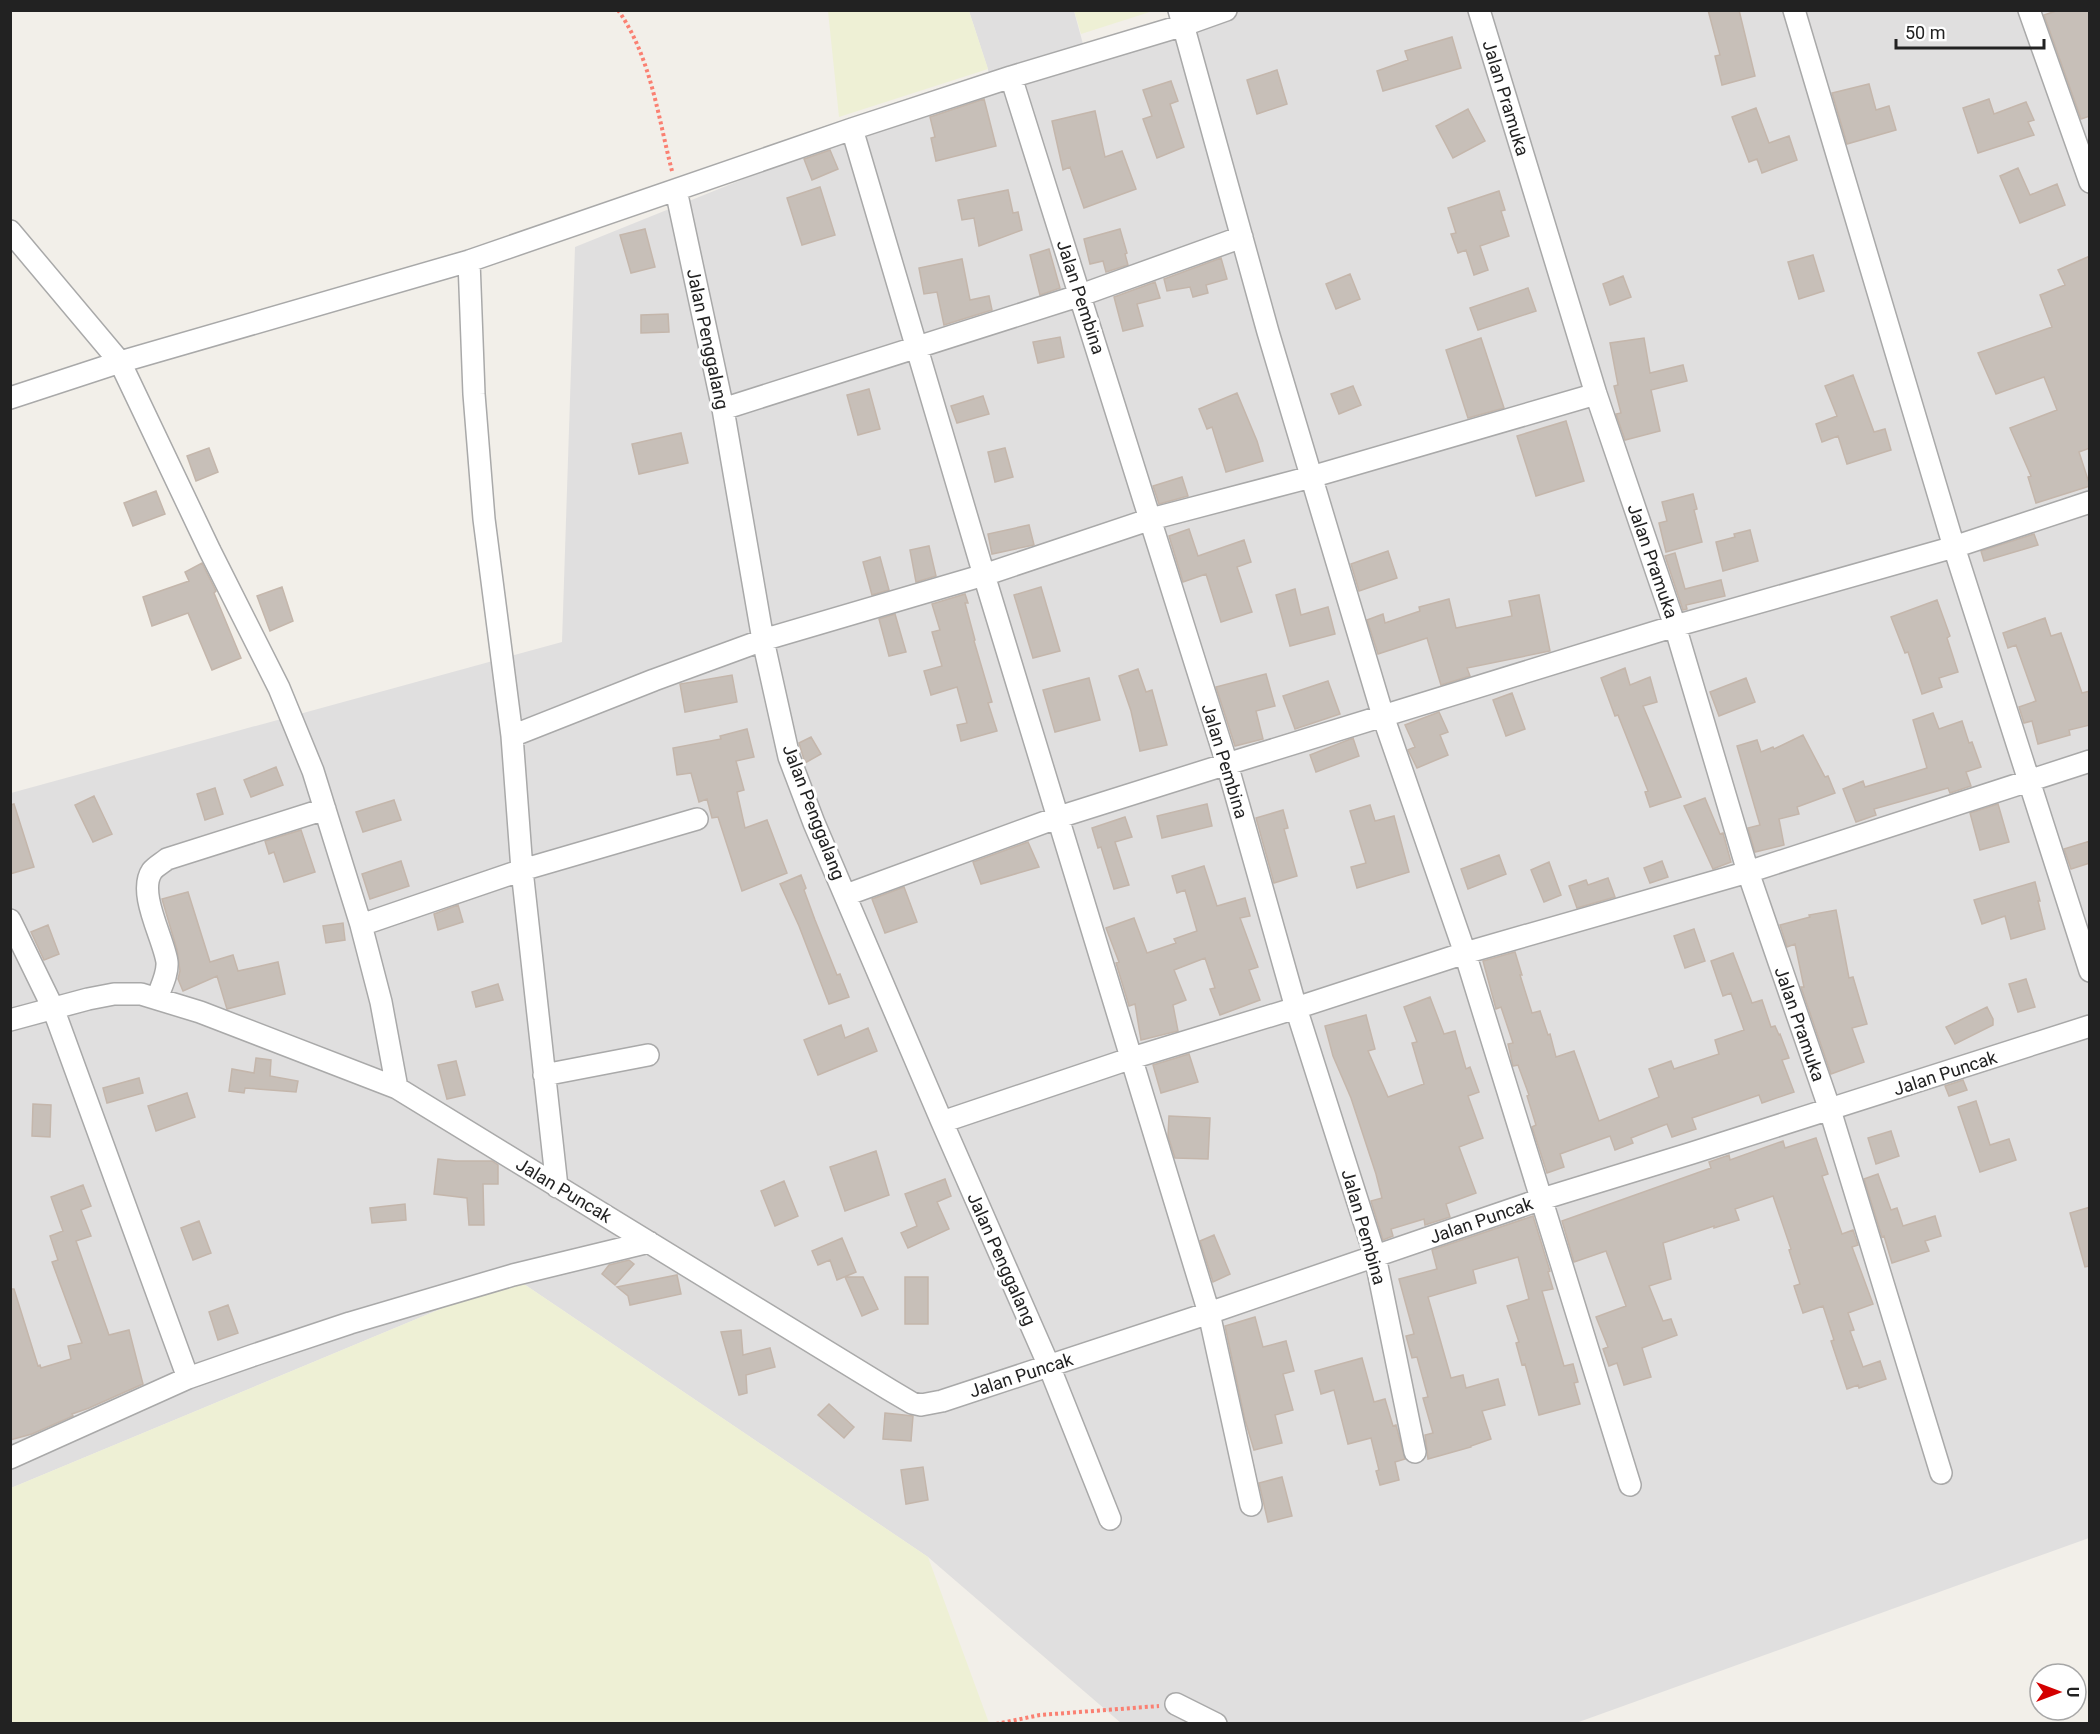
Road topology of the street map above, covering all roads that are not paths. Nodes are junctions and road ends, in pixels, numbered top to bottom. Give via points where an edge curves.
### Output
1 (1226, 10) edge
2 (1479, 10) edge
3 (1794, 10) edge
4 (2029, 10) edge
5 (1182, 18) edge
6 (1011, 77) junction
7 (852, 129) junction
8 (2090, 182) edge
9 (676, 190) junction
10 (10, 231) edge
11 (1242, 237) junction
12 (469, 261) junction
13 (1081, 295) junction
14 (918, 346) junction
15 (120, 362) junction
16 (1596, 394) junction
17 (10, 398) edge
18 (723, 408) junction
19 (1311, 477) junction
20 (2090, 502) edge
21 (1151, 519) junction
22 (1954, 546) junction
23 (984, 575) junction
24 (1675, 626) junction
25 (763, 640) junction
26 (1383, 716) junction
27 (512, 736) junction
28 (2090, 761) edge
29 (1227, 764) junction
30 (2028, 781) junction
31 (325, 809) junction
32 (1059, 817) junction
33 (697, 819) dead end
34 (522, 870) junction
35 (1748, 872) junction
36 (846, 895) junction
37 (10, 920) edge
38 (361, 925) junction
39 (1465, 953) junction
40 (2090, 971) edge
41 (157, 998) junction
42 (53, 1008) junction
43 (1296, 1008) junction
44 (10, 1020) edge
45 (2090, 1026) edge
46 (648, 1055) dead end
47 (1132, 1058) junction
48 (544, 1075) junction
49 (397, 1088) junction
50 (1830, 1110) junction
51 (942, 1122) junction
52 (557, 1187) junction
53 (1542, 1199) junction
54 (649, 1242) junction
55 (1376, 1256) junction
56 (1209, 1313) junction
57 (1049, 1366) junction
58 (188, 1378) junction
59 (1415, 1452) dead end
60 (10, 1458) edge
61 (1941, 1473) dead end
62 (1630, 1485) dead end
63 (1251, 1505) dead end
64 (1110, 1519) dead end
65 (1176, 1704) road end
66 (1216, 1724) edge

1 - 5 street
2 - 16 street, Jalan Pramuka
3 - 22 street
4 - 8 street
5 - 6 street
5 - 11 street
6 - 7 street
6 - 13 street, Jalan Pembina
7 - 9 street
7 - 14 street
9 - 12 street
9 - 18 street, Jalan Penggalang
10 - 15 street
11 - 13 street
11 - 19 street
12 - 15 street
12 - 27 street via 484,519
13 - 14 street
13 - 21 street, Jalan Pembina
14 - 18 street
14 - 23 street
15 - 17 street
15 - 31 street via 279,688
16 - 19 street
16 - 24 street, Jalan Pramuka
18 - 25 street, Jalan Penggalang
19 - 21 street
19 - 26 street
20 - 22 street
21 - 23 street
21 - 29 street, Jalan Pembina
22 - 24 street
22 - 30 street
23 - 25 street
23 - 32 street
24 - 26 street
24 - 35 street, Jalan Pramuka
25 - 27 street
25 - 36 street, Jalan Penggalang via 789,757
26 - 29 street
26 - 39 street
27 - 34 street
28 - 30 street
29 - 32 street
29 - 43 street, Jalan Pembina
30 - 35 street
30 - 40 street
31 - 38 street
31 - 41 street via 166,859 152,872 148,898 167,963
32 - 36 street
32 - 47 street
33 - 34 street
34 - 38 street
34 - 48 street
35 - 39 street
35 - 50 street, Jalan Pramuka
36 - 51 street, Jalan Penggalang
37 - 42 street
38 - 49 street
39 - 43 street
39 - 53 street
41 - 42 street, Jalan Puncak via 114,994
41 - 49 street, Jalan Puncak
42 - 44 street, Jalan Puncak
42 - 58 street
43 - 47 street
43 - 55 street, Jalan Pembina
45 - 50 street, Jalan Puncak
46 - 48 street
47 - 51 street
47 - 56 street
48 - 52 street
49 - 52 street, Jalan Puncak
50 - 53 street, Jalan Puncak
50 - 61 street, Jalan Pramuka
51 - 57 street, Jalan Penggalang
52 - 54 street, Jalan Puncak
53 - 55 street, Jalan Puncak
53 - 62 street
54 - 57 street, Jalan Puncak via 912,1403 931,1405
54 - 58 street via 420,1302
55 - 56 street, Jalan Puncak
55 - 59 street, Jalan Pembina
56 - 57 street, Jalan Puncak
56 - 63 street
57 - 64 street, Jalan Penggalang
58 - 60 street
65 - 66 street

